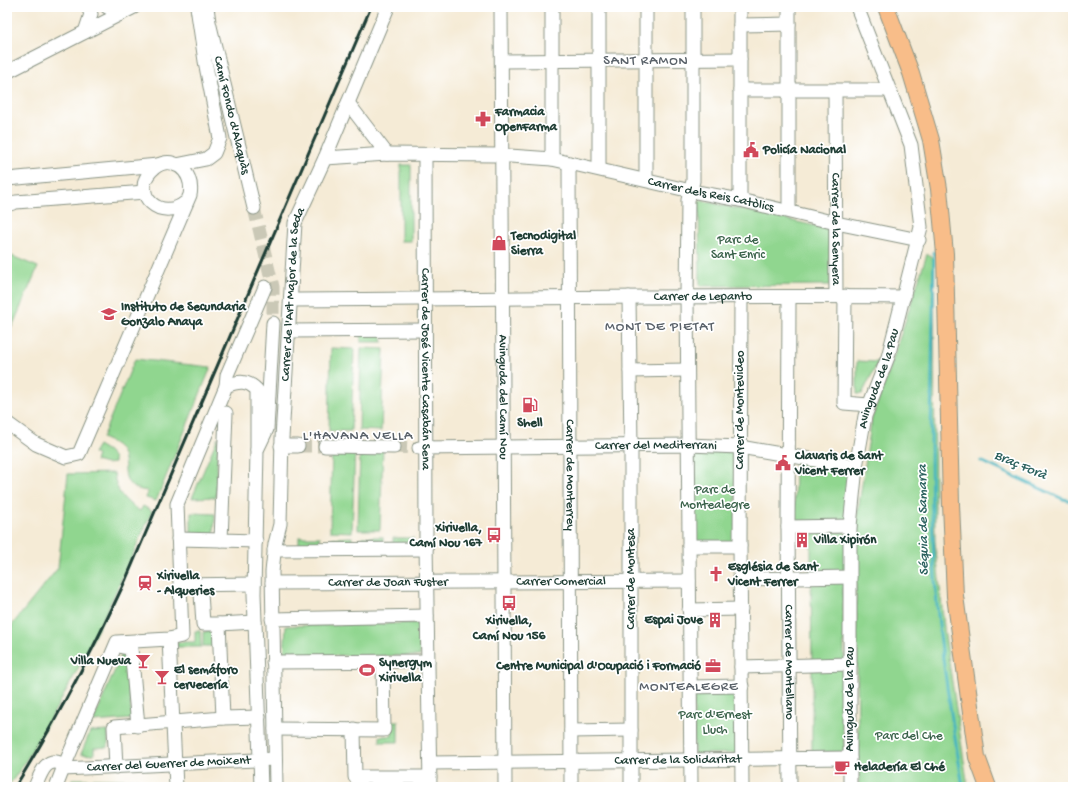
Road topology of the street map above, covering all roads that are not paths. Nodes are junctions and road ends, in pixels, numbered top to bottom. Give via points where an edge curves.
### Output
1 (88, 7) edge
2 (107, 7) edge
3 (134, 7) edge
4 (197, 7) edge
5 (207, 7) edge
6 (388, 7) edge
7 (501, 7) edge
8 (552, 7) edge
9 (600, 7) edge
10 (646, 7) edge
11 (693, 7) edge
12 (740, 7) edge
13 (789, 7) edge
14 (857, 7) edge
15 (886, 7) edge
16 (121, 14) junction
17 (209, 22) junction
18 (789, 24) junction
19 (740, 25) junction
20 (85, 32) junction
21 (740, 59) junction
22 (692, 60) junction
23 (502, 61) junction
24 (552, 61) junction
25 (600, 61) junction
26 (646, 61) junction
27 (7, 72) edge
28 (740, 90) junction
29 (789, 90) junction
30 (835, 90) junction
31 (890, 90) junction
32 (348, 103) junction
33 (387, 154) junction
34 (502, 155) junction
35 (425, 156) junction
36 (325, 158) junction
37 (552, 159) junction
38 (569, 163) junction
39 (158, 165) junction
40 (176, 165) junction
41 (599, 169) junction
42 (7, 179) edge
43 (646, 180) junction
44 (690, 191) junction
45 (145, 192) junction
46 (740, 200) junction
47 (186, 202) junction
48 (7, 205) edge
49 (254, 208) tunnel mouth
50 (789, 211) junction
51 (836, 223) junction
52 (919, 240) junction
53 (265, 287) dead end
54 (687, 296) junction
55 (840, 296) junction
56 (569, 297) junction
57 (629, 297) junction
58 (904, 297) junction
59 (741, 298) junction
60 (789, 298) junction
61 (424, 299) junction
62 (502, 299) junction
63 (291, 300) junction
64 (273, 323) tunnel mouth
65 (424, 330) junction
66 (289, 331) junction
67 (687, 370) junction
68 (630, 371) junction
69 (226, 386) junction
70 (270, 401) junction
71 (869, 404) junction
72 (226, 413) dead end
73 (7, 423) edge
74 (282, 442) junction
75 (688, 445) junction
76 (298, 446) tunnel mouth
77 (325, 446) tunnel mouth
78 (503, 446) junction
79 (570, 446) junction
80 (394, 447) tunnel mouth
81 (631, 447) junction
82 (740, 447) junction
83 (422, 448) junction
84 (257, 450) junction
85 (788, 455) junction
86 (856, 467) junction
87 (850, 526) junction
88 (788, 528) junction
89 (178, 539) junction
90 (221, 540) junction
91 (256, 541) junction
92 (689, 546) junction
93 (740, 546) junction
94 (426, 549) junction
95 (274, 550) junction
96 (850, 577) junction
97 (788, 578) junction
98 (740, 579) junction
99 (504, 581) junction
100 (570, 581) junction
101 (630, 581) junction
102 (689, 581) junction
103 (427, 582) junction
104 (254, 583) junction
105 (272, 583) junction
106 (181, 585) junction
107 (201, 593) dead end
108 (741, 609) junction
109 (689, 610) junction
110 (427, 616) junction
111 (272, 619) junction
112 (255, 622) junction
113 (219, 624) junction
114 (169, 639) junction
115 (123, 647) dead end
116 (428, 661) junction
117 (273, 662) junction
118 (383, 662) junction
119 (850, 664) junction
120 (789, 666) junction
121 (742, 667) junction
122 (742, 686) junction
123 (689, 687) junction
124 (259, 717) junction
125 (223, 718) junction
126 (173, 723) junction
127 (138, 726) junction
128 (275, 729) junction
129 (354, 729) junction
130 (631, 730) junction
131 (571, 731) junction
132 (690, 758) junction
133 (742, 758) junction
134 (790, 758) junction
135 (850, 758) junction
136 (275, 759) junction
137 (631, 759) junction
138 (260, 760) junction
139 (571, 760) junction
140 (505, 761) junction
141 (430, 762) junction
142 (175, 764) junction
143 (979, 765) junction
144 (116, 767) junction
145 (63, 769) junction
146 (430, 782) edge
147 (35, 787) edge
148 (56, 787) edge
149 (176, 787) edge
150 (261, 787) edge
151 (276, 787) edge
152 (505, 787) edge
153 (571, 787) edge
154 (631, 787) edge
155 (691, 787) edge
156 (742, 787) edge
157 (790, 787) edge
158 (850, 787) edge
159 (979, 787) edge
160 (988, 787) edge

1 - 20 street via 91,14
2 - 16 street
3 - 16 street
4 - 17 street, Camí Fondo d'Alaquàs
4 - 40 street via 220,138 214,153 206,159
5 - 17 street, Camí Fondo d'Alaquàs
6 - 32 street, Carrer de l'Art Major de la Seda
7 - 23 street, Avinguda del Camí Nou
8 - 24 street
9 - 25 street
10 - 26 street
11 - 22 street
12 - 19 street
13 - 18 street
14 - 31 street, Avinguda de la Pau
15 - 143 main road via 911,73 931,140 939,189 944,254 955,596
16 - 20 street
17 - 49 street, Camí Fondo d'Alaquàs
18 - 19 street
18 - 29 street
19 - 21 street
20 - 27 street
21 - 22 street
21 - 28 street
22 - 26 street
22 - 44 street via 693,181
23 - 24 street
23 - 34 street, Avinguda del Camí Nou
24 - 25 street
24 - 37 street
25 - 26 street
25 - 41 street
26 - 43 street
28 - 29 street
28 - 46 street
29 - 30 street
29 - 50 street
30 - 31 street
30 - 51 street, Carrer de la Senyera
31 - 52 street, Avinguda de la Pau via 911,145 921,227
32 - 33 street
32 - 36 street, Carrer de l'Art Major de la Seda
33 - 35 street, Carrer dels Reis Catòlics
33 - 36 street, Carrer dels Reis Catòlics
34 - 35 street, Carrer dels Reis Catòlics
34 - 37 street, Carrer dels Reis Catòlics
34 - 62 street, Avinguda del Camí Nou
35 - 61 street, Carrer de José Vicente Casabán Sena
36 - 63 street, Carrer de l'Art Major de la Seda via 295,223
37 - 38 street, Carrer dels Reis Catòlics
38 - 41 street, Carrer dels Reis Catòlics
38 - 56 street, Carrer de Monterrey
39 - 40 street
39 - 42 street
39 - 45 street via 147,177
40 - 47 street via 186,172 190,179 190,195
41 - 43 street, Carrer dels Reis Catòlics
43 - 44 street, Carrer dels Reis Catòlics
44 - 46 street, Carrer dels Reis Catòlics
44 - 54 street
45 - 47 street via 151,203 164,210 172,210
45 - 48 street via 16,202
46 - 50 street, Carrer dels Reis Catòlics
47 - 73 street via 79,454 66,457 36,444
50 - 51 street, Carrer dels Reis Catòlics
51 - 52 street, Carrer dels Reis Catòlics
51 - 55 street, Carrer de la Senyera
52 - 58 street, Avinguda de la Pau
53 - 69 street via 227,375
54 - 57 street, Carrer de Lepanto
54 - 59 street, Carrer de Lepanto
54 - 67 street
55 - 58 street, Carrer de Lepanto
55 - 60 street, Carrer de Lepanto
55 - 71 street, Carrer de la Senyera via 844,402
56 - 57 street, Carrer de Lepanto
56 - 62 street, Carrer de Lepanto
56 - 79 street, Carrer de Monterrey
57 - 68 street, Carrer de Montesa
58 - 71 street, Avinguda de la Pau via 888,357
59 - 60 street, Carrer de Lepanto
59 - 82 street, Carrer de Montevideo
60 - 85 street, Carrer de Montellano
61 - 62 street, Carrer de Lepanto
61 - 63 street, Carrer de Lepanto
61 - 65 street, Carrer de José Vicente Casabán Sena
62 - 78 street, Avinguda del Camí Nou
63 - 66 street, Carrer de l'Art Major de la Seda
64 - 70 street, Carrer de l'Art Major de la Seda
65 - 66 street
65 - 83 street, Carrer de José Vicente Casabán Sena
66 - 74 street, Carrer de l'Art Major de la Seda
67 - 68 street
67 - 75 street
68 - 81 street, Carrer de Montesa
69 - 84 street, Carrer de l'Art Major de la Seda via 245,382 252,384 257,390
69 - 89 street via 177,504
70 - 74 street, Carrer de l'Art Major de la Seda
70 - 84 street, Carrer de l'Art Major de la Seda via 267,428
71 - 86 street, Avinguda de la Pau
72 - 90 street
74 - 76 street
74 - 95 street, Carrer de l'Art Major de la Seda via 280,524
75 - 81 street, Carrer del Mediterrani
75 - 82 street, Carrer del Mediterrani
75 - 92 street
77 - 80 street
78 - 79 street, Carrer del Mediterrani
78 - 83 street, Carrer del Mediterrani
78 - 99 street, Avinguda del Camí Nou
79 - 81 street, Carrer del Mediterrani
79 - 100 street, Carrer de Monterrey
81 - 101 street, Carrer de Montesa
82 - 85 street, Carrer del Mediterrani
82 - 93 street, Carrer de Montevideo
83 - 94 street, Carrer de José Vicente Casabán Sena
84 - 91 street, Carrer de l'Art Major de la Seda
85 - 86 street, Carrer del Mediterrani
85 - 88 street, Carrer de Montellano
86 - 87 street, Avinguda de la Pau
87 - 88 street
87 - 96 street, Avinguda de la Pau
88 - 97 street, Carrer de Montellano
89 - 90 street
89 - 106 street
90 - 91 street
91 - 104 street, Carrer de l'Art Major de la Seda
92 - 93 street
92 - 102 street
93 - 98 street, Carrer de Montevideo
94 - 95 street
94 - 103 street, Carrer de José Vicente Casabán Sena
95 - 105 street, Carrer de l'Art Major de la Seda
96 - 97 street
96 - 119 street, Avinguda de la Pau
97 - 98 street
97 - 120 street, Carrer de Montellano
98 - 108 street, Carrer de Montevideo
99 - 100 street, Carrer Comercial
99 - 103 street, Carrer de Joan Fuster
99 - 140 street, Avinguda del Camí Nou
100 - 101 street, Carrer Comercial
100 - 131 street, Carrer de Monterrey
101 - 102 street, Carrer Comercial
101 - 130 street, Carrer de Montesa
102 - 109 street
103 - 105 street, Carrer de Joan Fuster
103 - 110 street, Carrer de José Vicente Casabán Sena
104 - 105 street
104 - 105 street
104 - 106 street
104 - 112 street, Carrer de l'Art Major de la Seda
105 - 111 street, Carrer de l'Art Major de la Seda
106 - 114 street via 182,636
107 - 113 street via 203,624
108 - 109 street
108 - 121 street, Carrer de Montevideo
109 - 123 street
110 - 111 street
110 - 116 street, Carrer de José Vicente Casabán Sena
111 - 117 street, Carrer de l'Art Major de la Seda
112 - 113 street
112 - 124 street, Carrer de l'Art Major de la Seda
113 - 125 street
114 - 126 street
114 - 145 street via 117,642
115 - 127 street via 131,648
116 - 118 street
116 - 141 street, Carrer de José Vicente Casabán Sena
117 - 118 street
117 - 128 street, Carrer de l'Art Major de la Seda
118 - 129 street via 384,730
119 - 120 street
119 - 135 street, Avinguda de la Pau
120 - 121 street
120 - 134 street, Carrer de Montellano
121 - 122 street, Carrer de Montevideo
122 - 123 street
122 - 133 street, Carrer de Montevideo
123 - 132 street
124 - 125 street
124 - 138 street, Carrer de l'Art Major de la Seda
125 - 126 street
126 - 127 street
126 - 142 street
127 - 144 street via 114,727
128 - 129 street
128 - 136 street, Carrer de l'Art Major de la Seda
129 - 146 street via 355,778
130 - 131 street
130 - 137 street, Carrer de Montesa
131 - 139 street, Carrer de Monterrey
132 - 133 street, Carrer de la Solidaritat
132 - 137 street, Carrer de la Solidaritat
132 - 155 street
133 - 134 street, Carrer de la Solidaritat
133 - 156 street, Carrer de Montevideo
134 - 135 street, Carrer de la Solidaritat
134 - 157 street, Carrer de Montellano
135 - 158 street, Avinguda de la Pau
136 - 138 street, Carrer del Guerrer de Moixent
136 - 151 street, Carrer de l'Art Major de la Seda
137 - 139 street, Carrer de la Solidaritat
137 - 154 street, Carrer de Montesa
138 - 142 street, Carrer del Guerrer de Moixent
138 - 150 street, Carrer de l'Art Major de la Seda
139 - 140 street, Carrer de la Solidaritat
139 - 153 street, Carrer de Monterrey
140 - 141 street, Carrer de la Solidaritat
140 - 152 street, Avinguda del Camí Nou
141 - 146 street, Carrer de José Vicente Casabán Sena
142 - 144 street, Carrer del Guerrer de Moixent
142 - 149 street
143 - 159 main road
143 - 160 main road
144 - 145 street, Carrer del Guerrer de Moixent
145 - 147 street, Carrer del Guerrer de Moixent via 57,762 47,764
145 - 148 street

